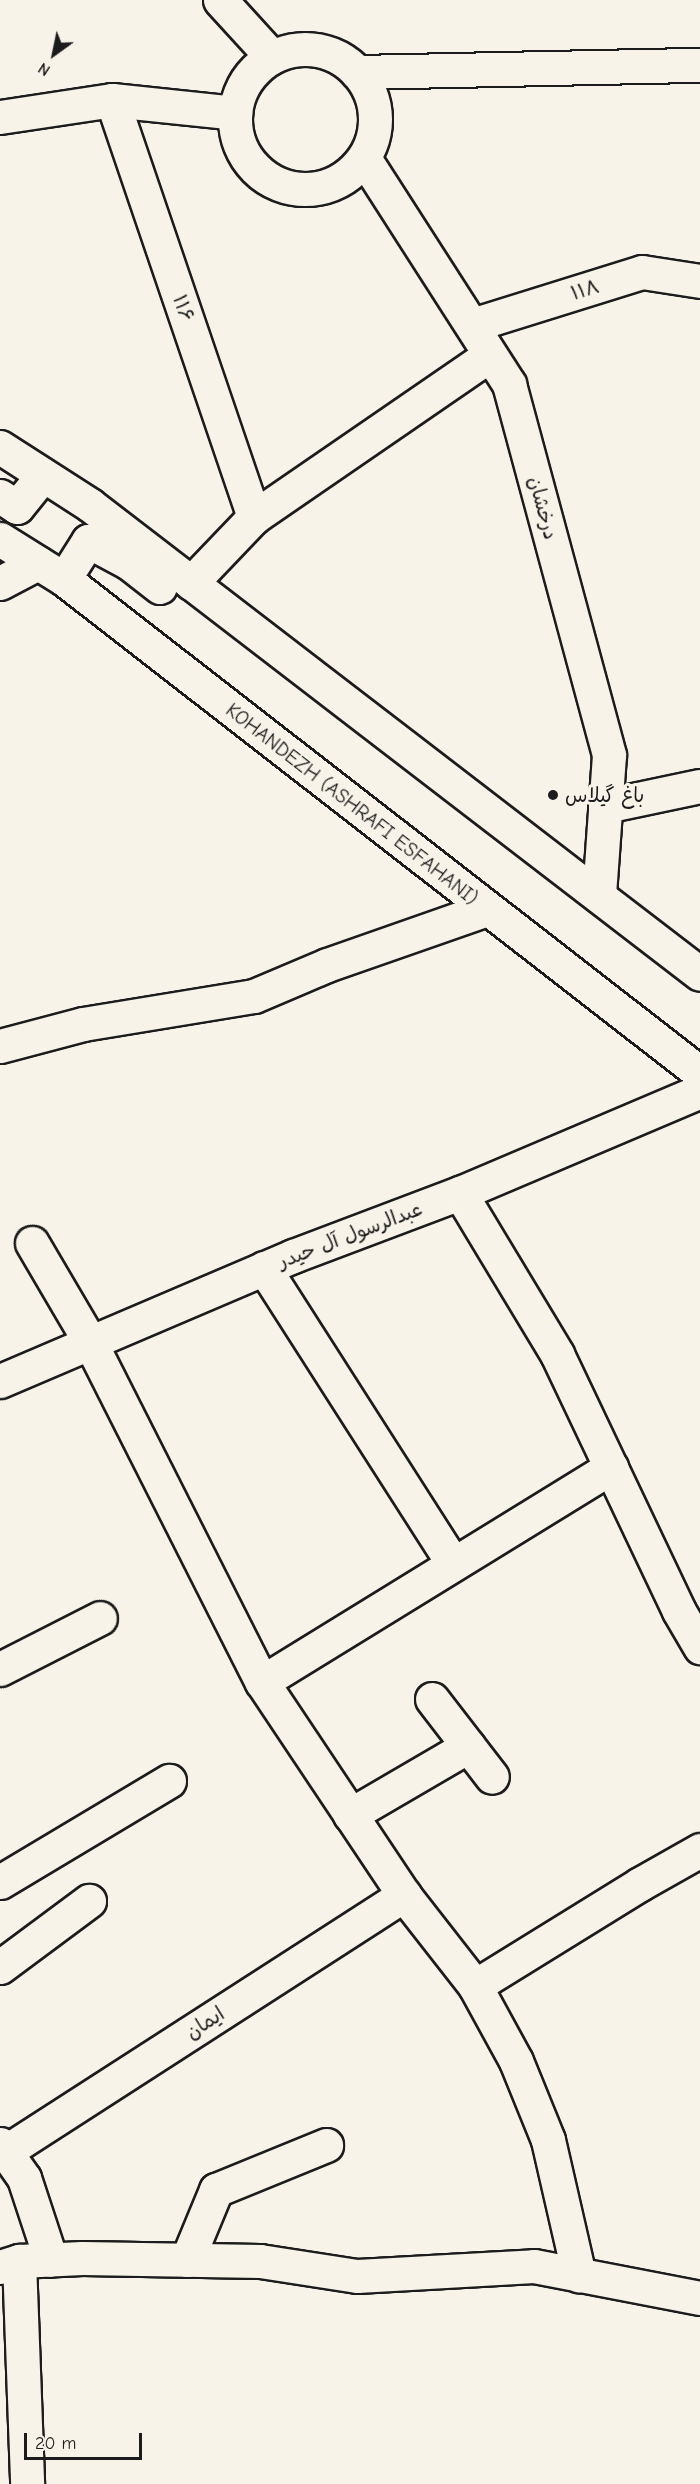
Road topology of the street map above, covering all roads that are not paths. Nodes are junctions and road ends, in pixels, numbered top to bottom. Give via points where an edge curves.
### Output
1 (220, 0) edge
2 (272, 57) junction
3 (700, 65) edge
4 (357, 72) junction
5 (112, 100) junction
6 (235, 113) junction
7 (0, 117) edge
8 (364, 158) junction
9 (700, 281) edge
10 (472, 325) junction
11 (490, 355) junction
12 (0, 447) edge
13 (43, 475) junction
14 (0, 496) edge
15 (254, 517) junction
16 (0, 539) edge
17 (51, 571) junction
18 (0, 583) edge
19 (191, 583) junction
20 (700, 786) edge
21 (605, 806) junction
22 (488, 811) junction
23 (599, 896) junction
24 (487, 909) junction
25 (700, 974) edge
26 (0, 1046) edge
27 (700, 1073) edge
28 (700, 1091) edge
29 (460, 1193) junction
30 (32, 1243) dead end
31 (264, 1268) junction
32 (90, 1342) junction
33 (0, 1381) edge
34 (611, 1467) junction
35 (453, 1564) junction
36 (690, 1604) edge
37 (100, 1618) dead end
38 (700, 1647) edge
39 (0, 1669) edge
40 (262, 1682) junction
41 (432, 1699) dead end
42 (468, 1746) junction
43 (492, 1777) dead end
44 (169, 1781) dead end
45 (350, 1815) junction
46 (700, 1850) edge
47 (0, 1882) edge
48 (404, 1895) junction
49 (89, 1901) dead end
50 (0, 1967) edge
51 (475, 1986) junction
52 (326, 2145) dead end
53 (3, 2148) edge
54 (187, 2260) junction
55 (23, 2263) edge
56 (579, 2275) junction
57 (700, 2298) edge
58 (27, 2484) edge

1 - 2 street
2 - 4 street via 294,50 317,50 339,58
2 - 6 street via 254,71 241,90
3 - 4 street
4 - 8 street via 369,92 375,114 373,137
5 - 6 street
5 - 7 street
5 - 15 street, ۱۱۶
6 - 8 street via 237,135 246,156 262,173 282,185 305,189 327,186 348,175
8 - 10 street, درخشان
9 - 10 street, ۱۱۸ via 642,272
10 - 11 street, درخشان
11 - 15 street
11 - 21 street, درخشان via 509,384 609,755
12 - 13 street
13 - 14 street via 17,507
13 - 19 street via 90,505
15 - 19 street
16 - 17 street, KOHANDEZH (ASHRAFI ESFAHANI)
17 - 18 street
17 - 22 street via 88,541 129,563 387,758
17 - 24 street, KOHANDEZH (ASHRAFI ESFAHANI)
19 - 22 street
20 - 21 street
21 - 23 street, درخشان
22 - 23 street
23 - 25 street
24 - 26 street via 327,965 254,996 83,1024
24 - 27 street, KOHANDEZH (ASHRAFI ESFAHANI)
28 - 29 street, عبدالرسول آل حیدر
29 - 31 street, عبدالرسول آل حیدر
29 - 34 street via 557,1354
30 - 32 street
31 - 32 street, عبدالرسول آل حیدر
31 - 35 street
32 - 33 street, عبدالرسول آل حیدر
32 - 40 street
34 - 35 street
34 - 36 street
35 - 40 street
36 - 38 street
37 - 39 street
40 - 45 street
41 - 42 street
42 - 43 street
42 - 45 street
44 - 47 street
45 - 48 street
46 - 51 street
48 - 51 street
48 - 53 street, ایمان
49 - 50 street
51 - 56 street via 516,2061 548,2140
52 - 54 street via 216,2190
53 - 55 street via 24,2178
54 - 55 street
54 - 56 street via 260,2261 357,2276 534,2266
55 - 58 street
56 - 57 street

